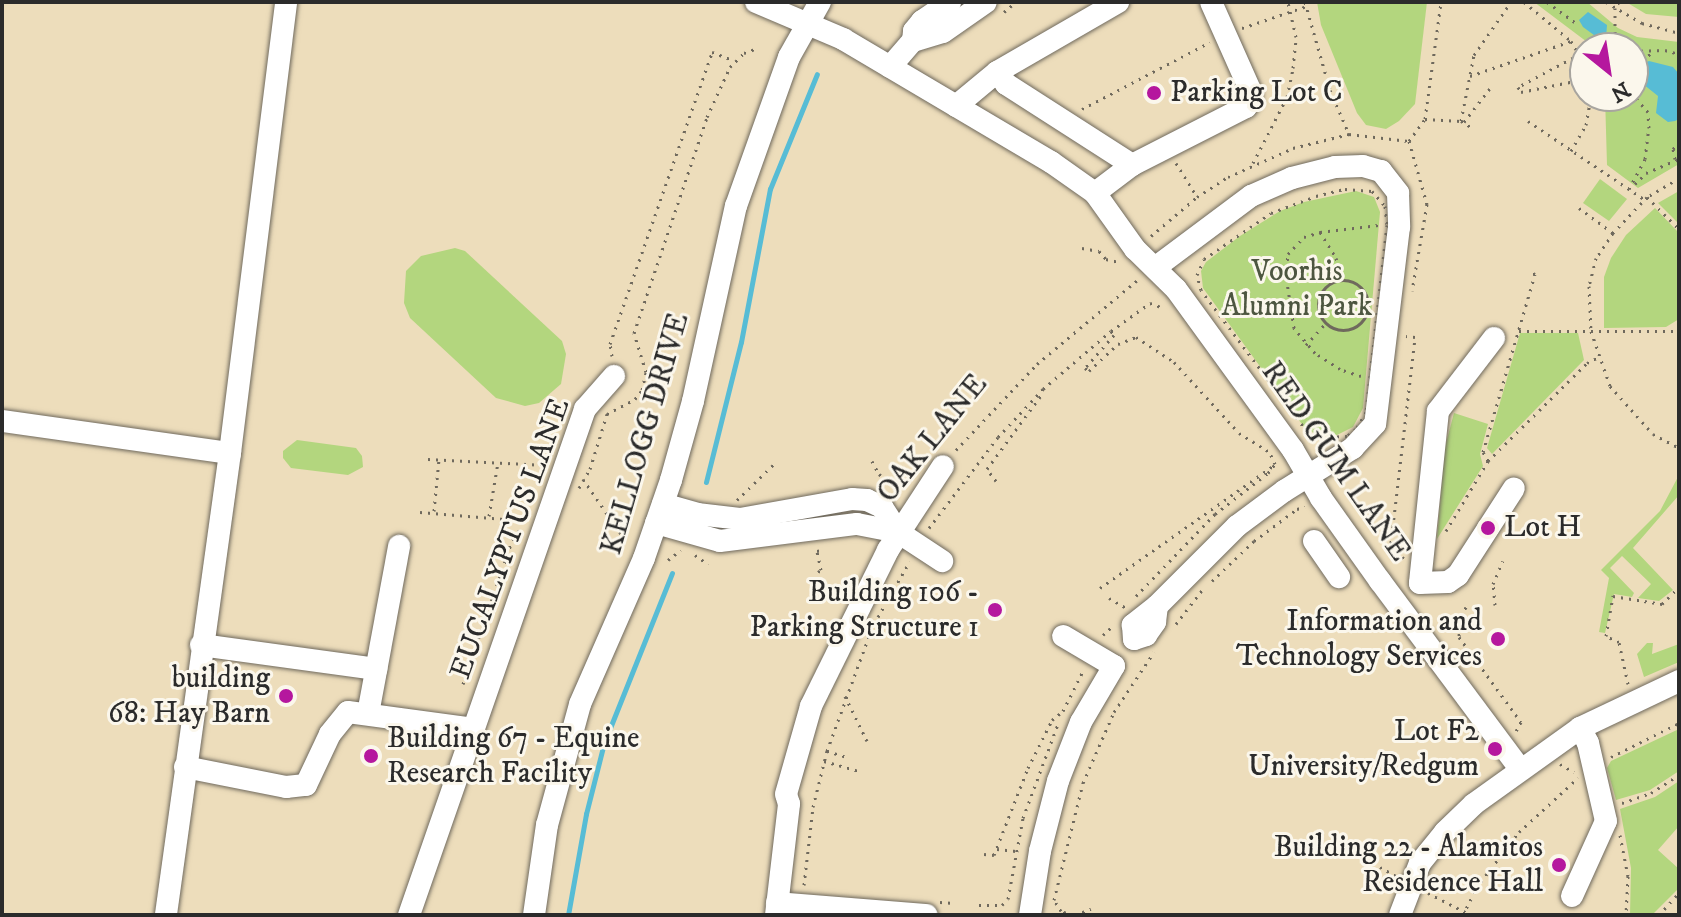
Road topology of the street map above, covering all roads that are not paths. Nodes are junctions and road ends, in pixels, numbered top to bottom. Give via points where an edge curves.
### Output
1 (286, 2) edge
2 (756, 2) edge
3 (820, 2) edge
4 (950, 2) edge
5 (986, 2) edge
6 (1118, 2) edge
7 (1211, 2) edge
8 (807, 22) junction
9 (913, 41) junction
10 (890, 67) junction
11 (997, 72) junction
12 (956, 106) junction
13 (1132, 165) junction
14 (1095, 193) junction
15 (1156, 267) junction
16 (1494, 338) dead end
17 (614, 376) road end
18 (2, 421) edge
19 (230, 453) junction
20 (943, 466) road end
21 (1308, 476) junction
22 (1514, 488) dead end
23 (659, 513) junction
24 (898, 532) junction
25 (1314, 541) dead end
26 (399, 546) dead end
27 (942, 561) dead end
28 (1422, 566) junction
29 (1339, 577) dead end
30 (1380, 581) junction
31 (1157, 606) dead end
32 (1413, 625) junction
33 (1063, 636) dead end
34 (201, 645) junction
35 (376, 669) junction
36 (1679, 681) edge
37 (368, 714) junction
38 (1580, 728) junction
39 (474, 729) junction
40 (185, 767) junction
41 (1520, 769) junction
42 (1572, 896) dead end
43 (933, 908) edge
44 (777, 909) edge
45 (166, 915) edge
46 (409, 915) edge
47 (534, 915) edge
48 (1030, 915) edge
49 (1400, 915) edge

1 - 19 street
2 - 8 street
3 - 8 street
4 - 9 street via 922,21
5 - 9 street via 943,32
6 - 11 street
7 - 13 street via 1251,100
8 - 10 street, RED GUM LANE
8 - 23 street, KELLOGG DRIVE via 789,57 736,206 693,401
9 - 10 street
10 - 12 street, RED GUM LANE
11 - 12 street
11 - 13 street via 1006,84
12 - 14 street, RED GUM LANE
13 - 14 street
14 - 15 street, RED GUM LANE via 1135,249
15 - 21 street, RED GUM LANE
15 - 21 street via 1251,196 1292,178 1363,166 1388,177 1401,211 1379,413 1362,441
16 - 28 street via 1438,411
17 - 39 street, EUCALYPTUS LANE via 585,409
18 - 19 street
19 - 34 street
20 - 24 street, OAK LANE
21 - 30 street, RED GUM LANE
21 - 31 street via 1237,526
22 - 28 street via 1458,575 1448,582
23 - 24 street via 740,519 867,500 882,507
23 - 47 street, KELLOGG DRIVE via 580,704 547,825
24 - 27 street
24 - 44 street, OAK LANE via 847,629 819,697 809,751 789,804
25 - 29 street
26 - 35 street
28 - 30 street
28 - 32 street
30 - 32 street, RED GUM LANE
32 - 41 street, RED GUM LANE
33 - 48 street via 1114,666 1081,722 1058,781
34 - 35 street
34 - 40 street
35 - 37 street
36 - 38 street
37 - 39 street
37 - 40 street via 348,712 330,734 306,785 286,787
38 - 41 street
38 - 42 street via 1606,821
39 - 46 street, EUCALYPTUS LANE
40 - 45 street
41 - 49 street via 1445,832 1420,863
43 - 44 street

